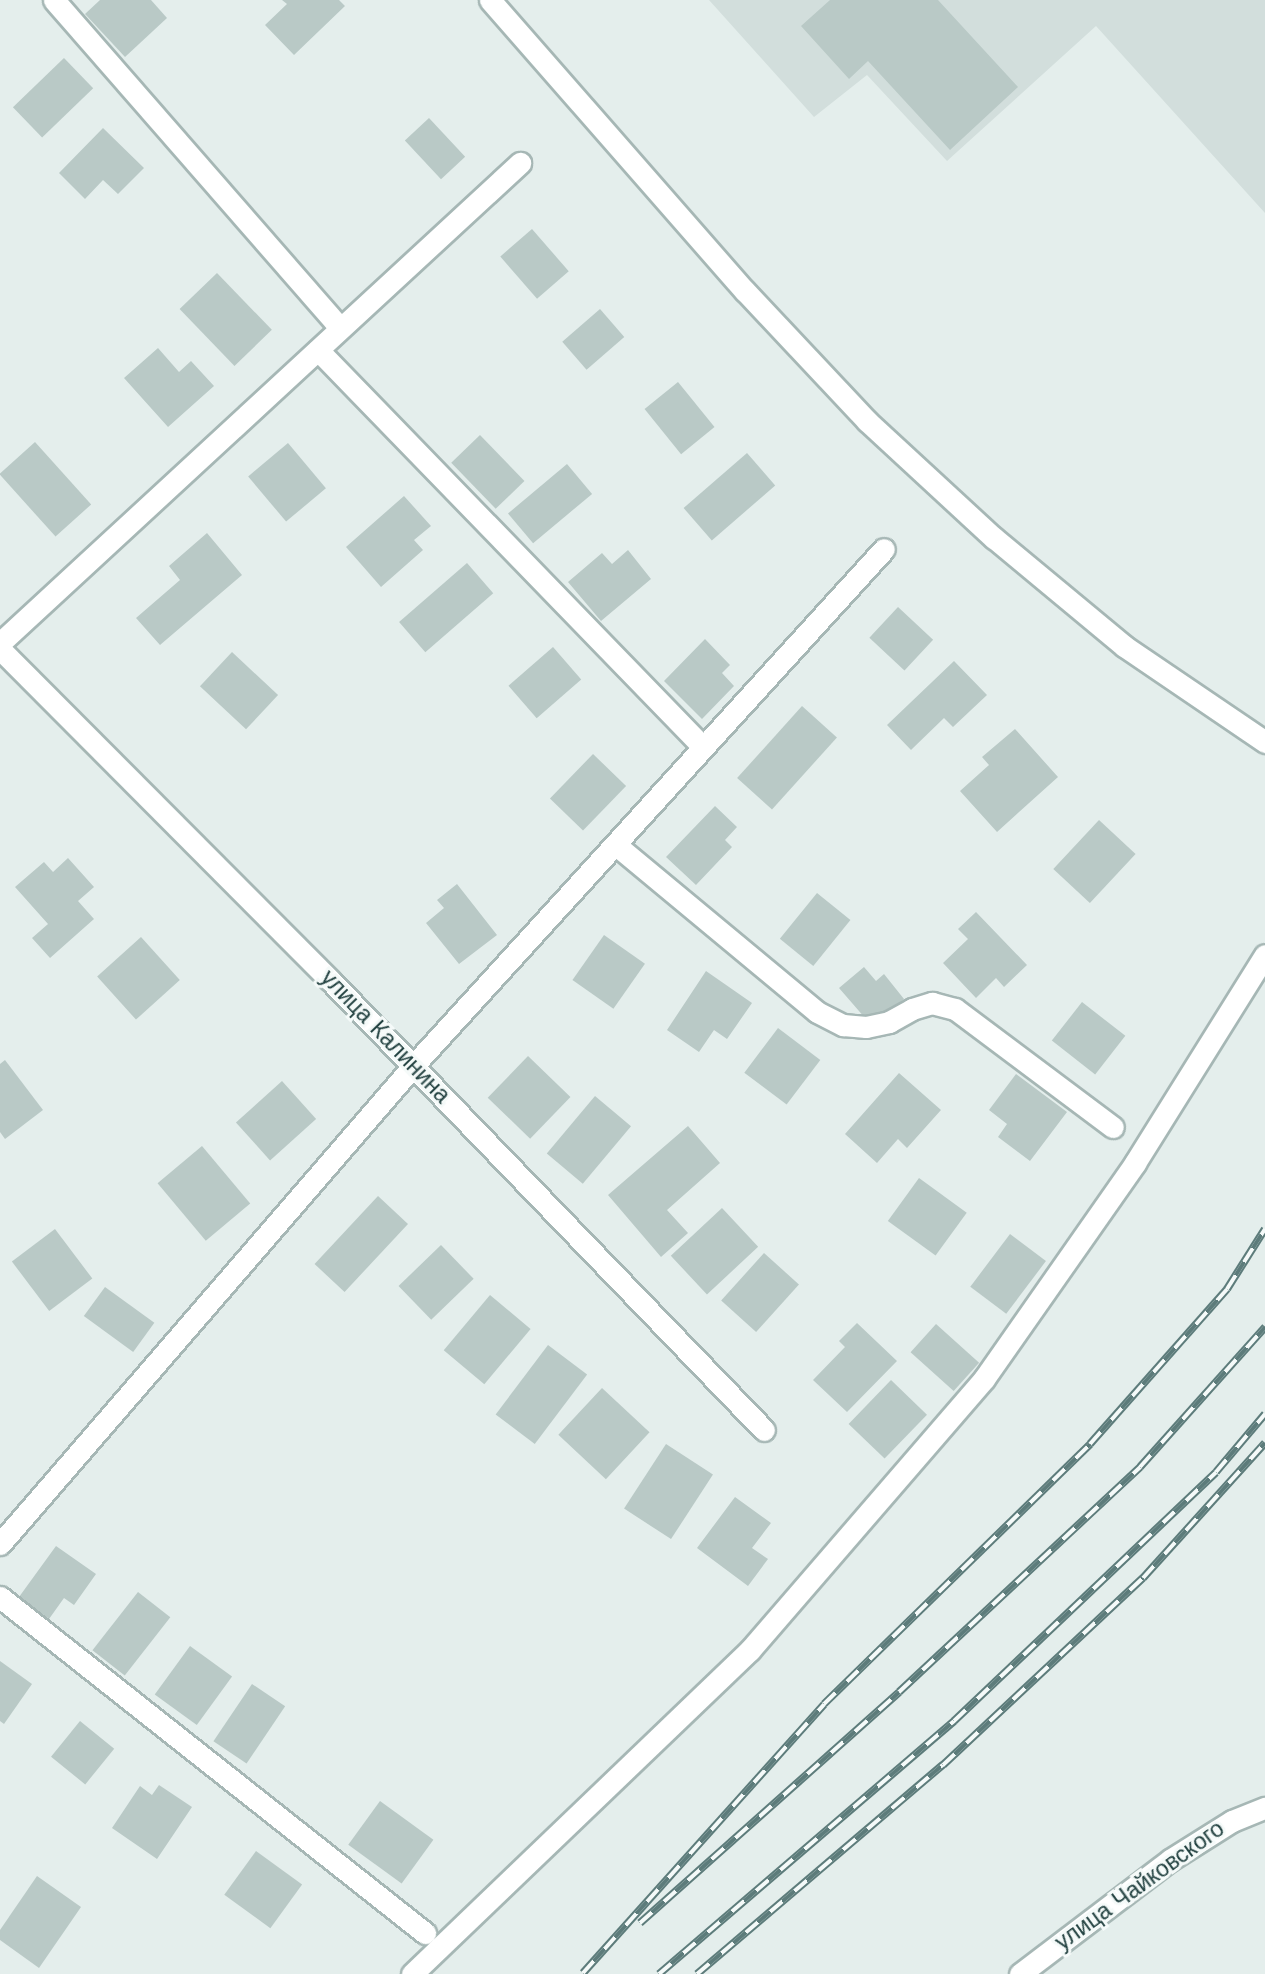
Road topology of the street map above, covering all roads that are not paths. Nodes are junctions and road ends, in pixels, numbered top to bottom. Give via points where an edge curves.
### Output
1 (54, 0) edge
2 (491, 0) edge
3 (520, 163) dead end
4 (341, 328) junction
5 (318, 350) junction
6 (884, 549) dead end
7 (0, 643) edge
8 (0, 649) edge
9 (1265, 742) edge
10 (703, 747) junction
11 (616, 845) junction
12 (1265, 955) edge
13 (413, 1066) junction
14 (1113, 1126) dead end
15 (764, 1430) dead end
16 (0, 1544) edge
17 (0, 1597) edge
18 (1265, 1808) edge
19 (425, 1933) dead end
20 (412, 1974) edge
21 (1020, 1974) edge

1 - 4 street
2 - 9 street via 745,291 867,421 994,538 1124,646
3 - 4 street
4 - 5 street
5 - 7 street
5 - 10 street
6 - 10 street
8 - 13 street, улица Калинина
10 - 11 street
11 - 13 street
11 - 14 street via 817,1012 843,1026 866,1027 932,1003 955,1009
12 - 20 street via 1135,1163 985,1379 750,1650
13 - 15 street, улица Калинина
13 - 16 street
17 - 19 street
18 - 21 street, улица Чайковского via 1232,1821 1170,1860

